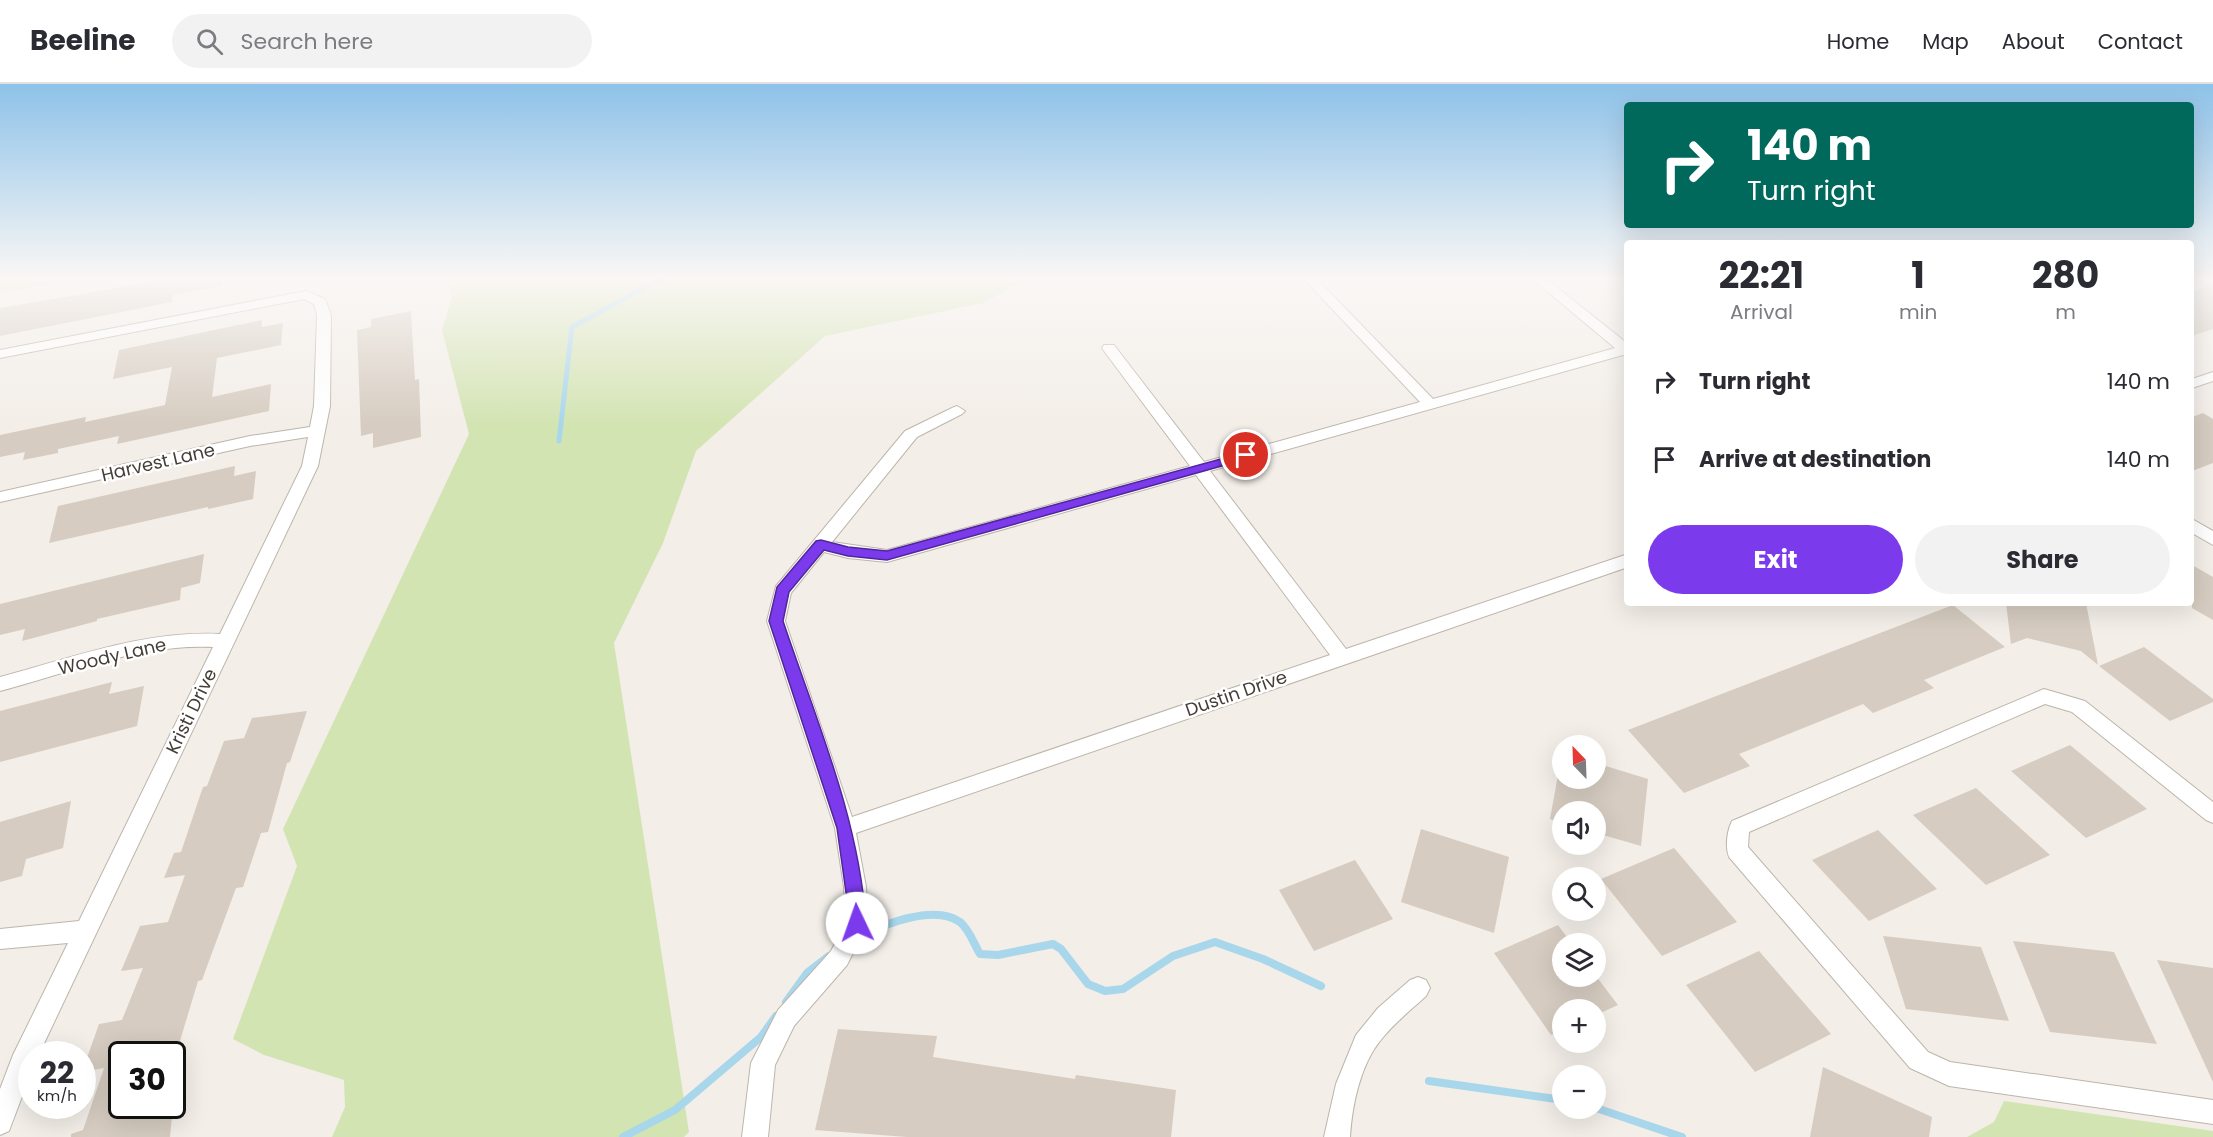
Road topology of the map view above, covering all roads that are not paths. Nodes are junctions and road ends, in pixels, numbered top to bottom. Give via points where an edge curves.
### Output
1 (140, 326) edge
2 (324, 326) edge
3 (1355, 326) edge
4 (1596, 326) edge
5 (1109, 348) dead end
6 (1624, 349) edge
7 (1624, 352) edge
8 (0, 354) edge
9 (2213, 376) edge
10 (2194, 383) edge
11 (1430, 404) junction
12 (957, 411) dead end
13 (317, 431) junction
14 (1199, 468) junction
15 (0, 497) edge
16 (2194, 526) edge
17 (2213, 539) edge
18 (821, 545) junction
19 (1624, 561) edge
20 (225, 641) junction
21 (1342, 657) junction
22 (0, 684) edge
23 (2213, 814) edge
24 (845, 828) junction
25 (86, 931) junction
26 (0, 939) edge
27 (1418, 988) dead end
28 (2213, 1112) edge
29 (0, 1122) edge
30 (756, 1137) edge
31 (1337, 1137) edge

1 - 8 street, Kristi Drive
2 - 13 street, Kristi Drive via 322,406
3 - 11 street
4 - 6 street
5 - 14 street
7 - 11 street
9 - 10 street
11 - 14 street
12 - 18 street via 911,434
13 - 15 street, Harvest Lane via 250,441
13 - 20 street, Kristi Drive via 310,466
14 - 18 street via 887,556
14 - 21 street
16 - 17 street
18 - 24 street via 782,591 776,621
19 - 21 street, Dustin Drive
20 - 22 street, Woody Lane via 189,639 150,644
20 - 25 street, Kristi Drive
21 - 24 street, Dustin Drive
23 - 28 street via 2078,706 2044,696 1739,827 1737,850 1919,1060 1949,1074
24 - 30 street via 857,923 839,958 786,1018 763,1063
25 - 26 street
25 - 29 street, Kristi Drive via 22,1063
27 - 31 street via 1369,1035 1345,1089

